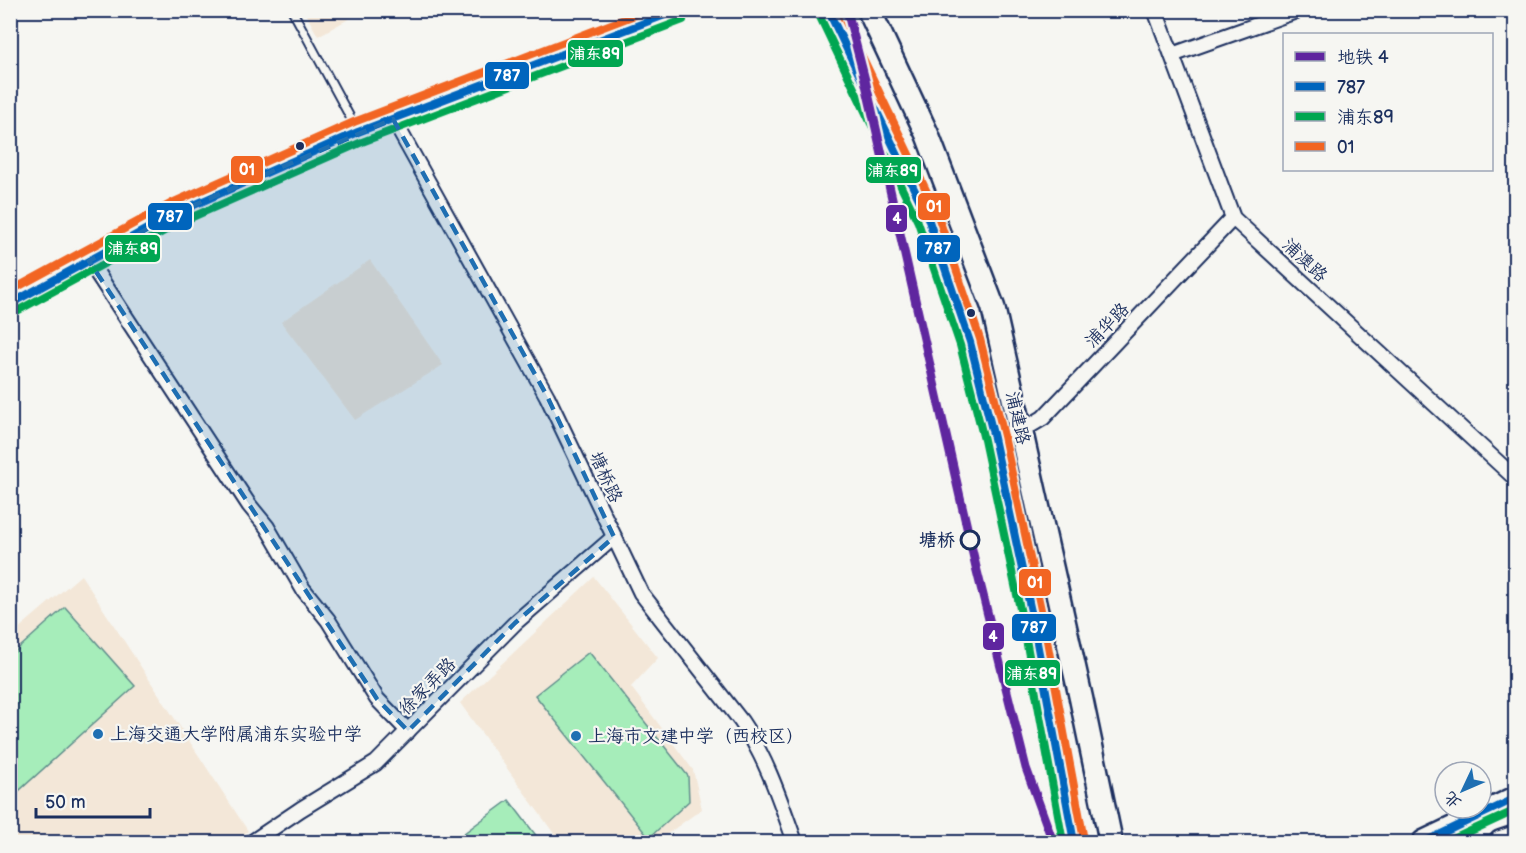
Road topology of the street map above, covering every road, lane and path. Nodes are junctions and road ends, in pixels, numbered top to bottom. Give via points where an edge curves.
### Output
1 (292, 10) edge
2 (679, 10) edge
3 (828, 10) edge
4 (869, 10) edge
5 (1155, 10) edge
6 (1299, 10) edge
7 (1172, 55) junction
8 (393, 119) junction
9 (358, 132) junction
10 (1233, 218) junction
11 (89, 261) junction
12 (11, 302) edge
13 (1021, 432) junction
14 (994, 438) junction
15 (1515, 479) edge
16 (614, 537) junction
17 (408, 732) junction
18 (1515, 798) edge
19 (1515, 816) edge
20 (1515, 837) edge
21 (252, 843) edge
22 (795, 843) edge
23 (1074, 843) edge
24 (1111, 843) edge
25 (1424, 843) edge
26 (1440, 843) edge
27 (1501, 843) edge

1 - 9 lane
2 - 8 street
3 - 14 main road, 浦建路 via 928,218 970,342
4 - 13 main road, 浦建路 via 927,134 993,307
5 - 7 street, 浦澳路
6 - 7 street
7 - 10 street, 浦澳路
8 - 9 street
8 - 16 street, 塘桥路 via 547,396
9 - 11 street via 176,213
10 - 13 street, 浦华路 via 1043,418
10 - 15 street, 浦澳路
11 - 12 street
11 - 17 street via 377,699
13 - 14 street, 浦华路
13 - 24 main road, 浦建路
14 - 23 main road, 浦建路
16 - 17 street, 徐家弄路 via 515,623
16 - 22 street, 塘桥路 via 647,604 756,743
17 - 21 street, 徐家弄路 via 367,769
18 - 25 main road
19 - 26 main road
20 - 27 main road

